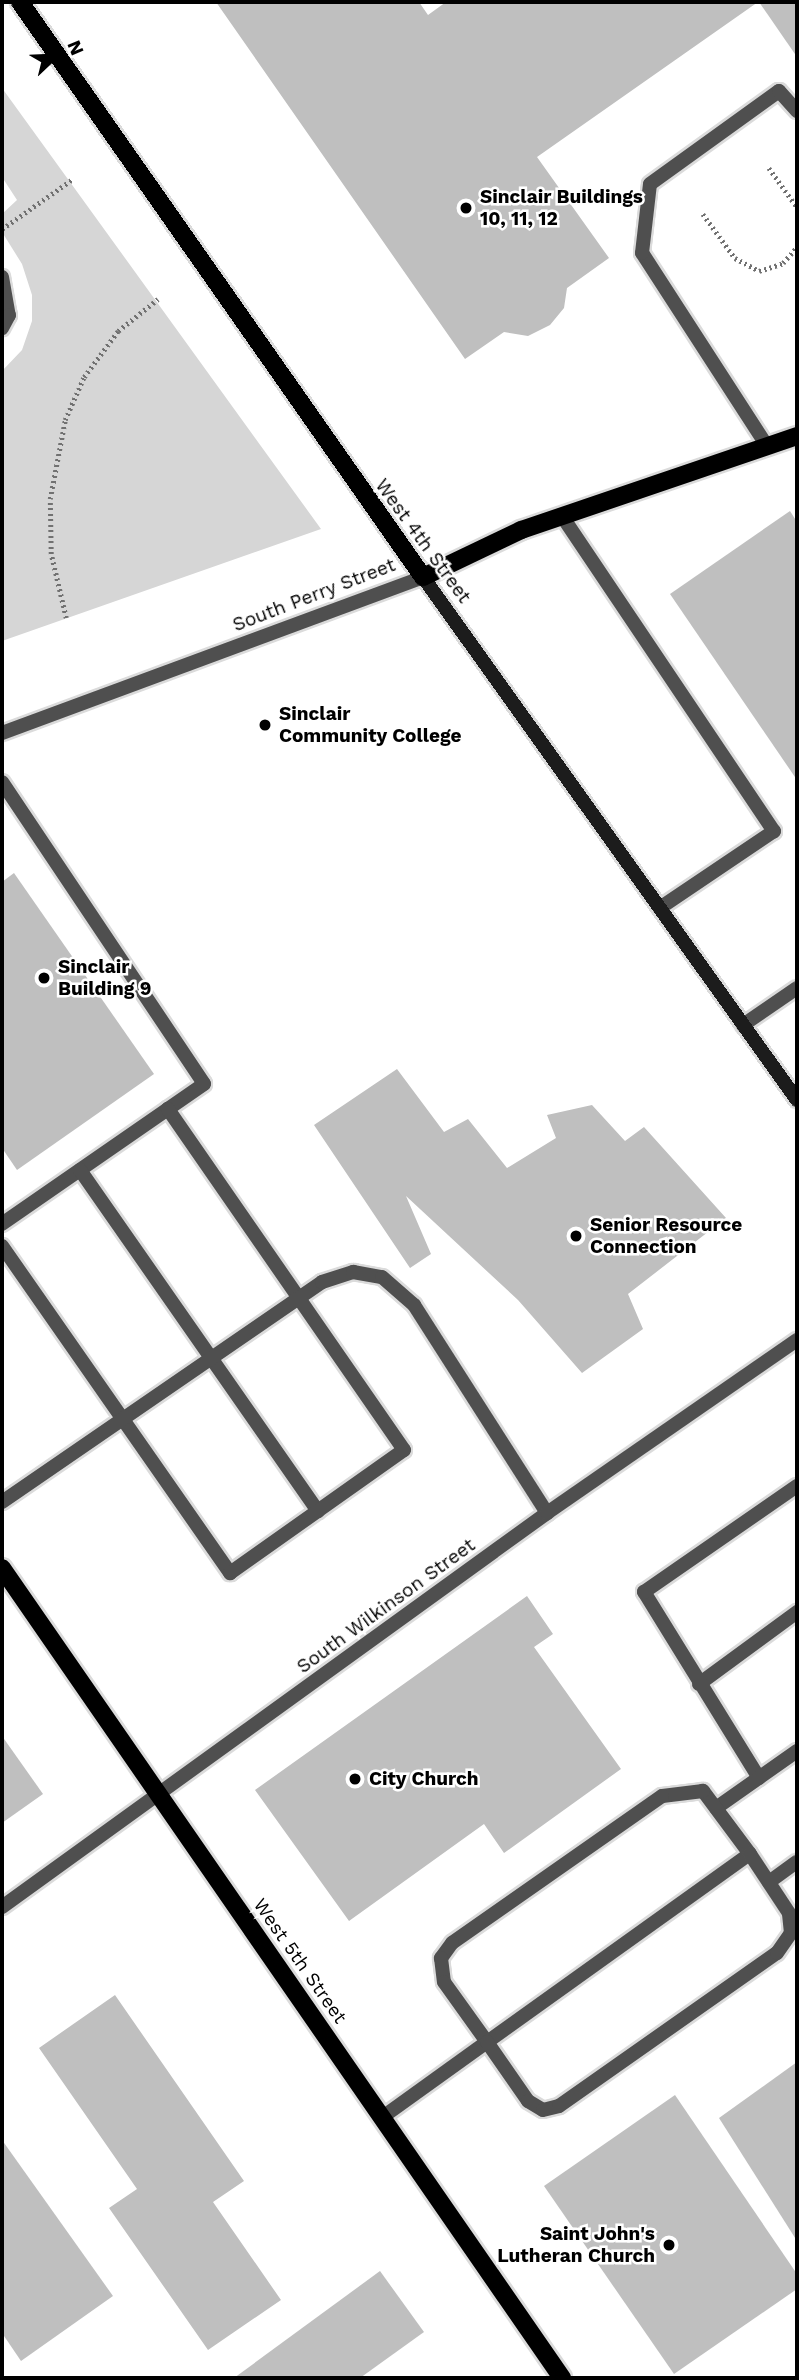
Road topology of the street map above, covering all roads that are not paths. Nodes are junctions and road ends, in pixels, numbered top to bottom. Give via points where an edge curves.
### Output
1 (20, 2) edge
2 (797, 111) edge
3 (2, 276) edge
4 (2, 328) edge
5 (797, 436) edge
6 (766, 446) junction
7 (562, 516) junction
8 (423, 577) junction
9 (2, 733) edge
10 (2, 782) edge
11 (660, 908) junction
12 (797, 988) edge
13 (743, 1025) junction
14 (797, 1100) edge
15 (169, 1109) junction
16 (80, 1170) junction
17 (2, 1224) edge
18 (2, 1245) edge
19 (299, 1297) junction
20 (797, 1340) edge
21 (211, 1359) junction
22 (122, 1419) junction
23 (797, 1486) edge
24 (2, 1503) edge
25 (318, 1511) junction
26 (547, 1513) junction
27 (2, 1568) edge
28 (797, 1612) edge
29 (699, 1684) junction
30 (797, 1751) edge
31 (759, 1778) junction
32 (157, 1795) junction
33 (716, 1808) junction
34 (750, 1854) junction
35 (797, 1862) edge
36 (769, 1882) junction
37 (2, 1907) edge
38 (794, 1934) edge
39 (487, 2042) junction
40 (384, 2116) junction
41 (562, 2378) edge

1 - 8 main road, West 4th Street
2 - 6 street via 779,91 650,184 642,253
3 - 4 street via 9,315
5 - 6 main road, South Perry Street
6 - 7 main road, South Perry Street
7 - 8 main road, South Perry Street
7 - 11 street via 774,831
8 - 9 street, South Perry Street
8 - 11 main road, West 4th Street
10 - 15 street via 204,1084
11 - 13 main road, West 4th Street
12 - 13 street
13 - 14 main road, West 4th Street
15 - 16 street
15 - 19 street
16 - 17 street
16 - 21 street
18 - 22 street
19 - 21 street
19 - 25 street via 404,1450
19 - 26 street via 322,1282 353,1272 382,1277 414,1305
20 - 26 street, South Wilkinson Street
21 - 22 street
21 - 25 street
22 - 24 street
22 - 25 street via 230,1573
23 - 29 street via 644,1592
26 - 32 street, South Wilkinson Street
27 - 32 main road, West 5th Street
28 - 29 street
29 - 31 street
30 - 31 street
31 - 33 street
32 - 37 street, South Wilkinson Street
32 - 40 main road, West 5th Street
33 - 34 street
33 - 39 street via 703,1791 662,1796 452,1943 441,1958 444,1982
34 - 36 street
34 - 39 street
35 - 36 street
36 - 38 street via 789,1913
38 - 39 street via 777,1953 559,2106 543,2110 528,2101
39 - 40 street
40 - 41 main road, West 5th Street

